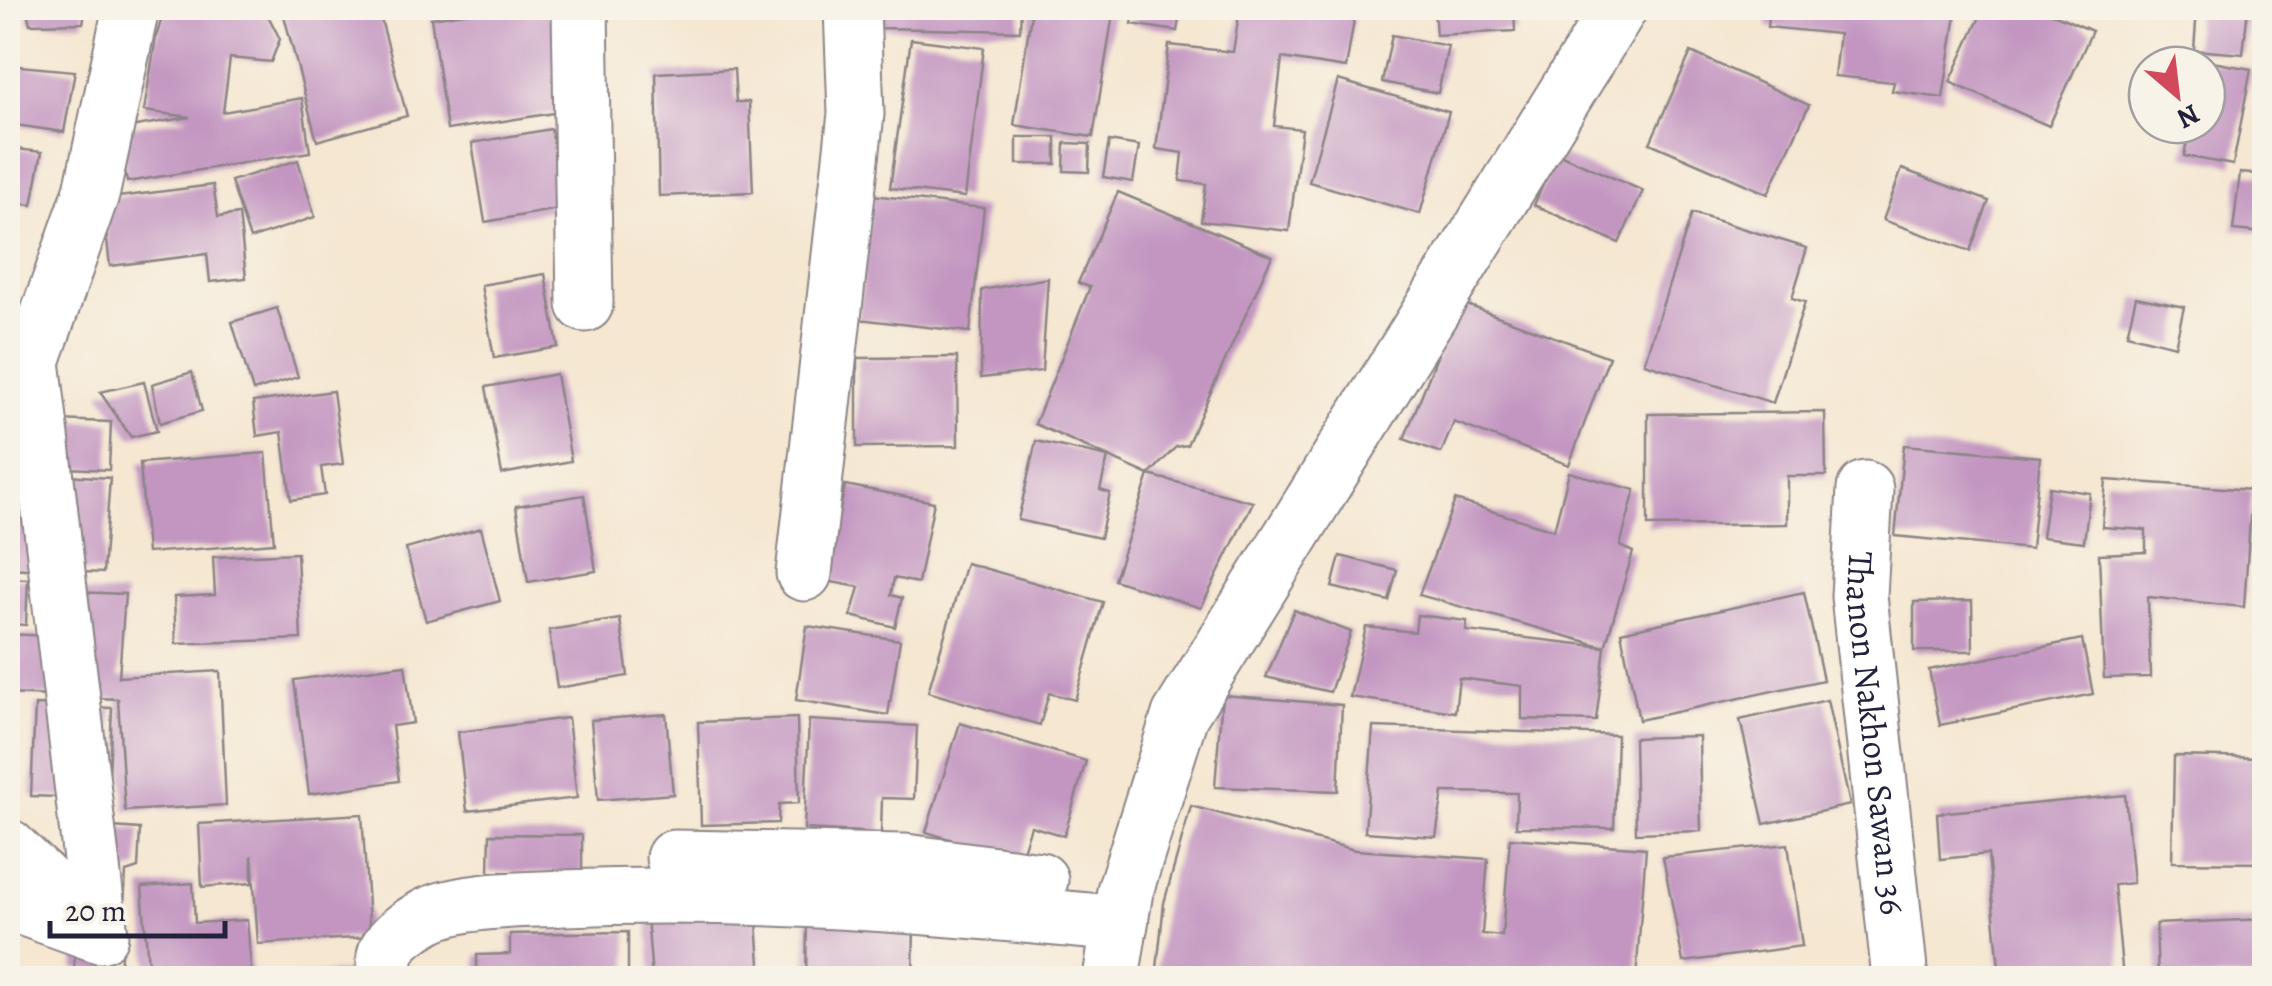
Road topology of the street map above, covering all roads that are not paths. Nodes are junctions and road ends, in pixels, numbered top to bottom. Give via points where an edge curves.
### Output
1 (130, 8) edge
2 (580, 8) edge
3 (852, 8) edge
4 (1619, 8) edge
5 (585, 304) dead end
6 (1865, 489) dead end
7 (804, 573) dead end
8 (8, 847) edge
9 (674, 858) dead end
10 (8, 902) edge
11 (1122, 907) junction
12 (100, 934) junction
13 (386, 978) edge
14 (1110, 978) edge
15 (1900, 978) edge

1 - 12 street via 92,190 32,360
2 - 5 street
3 - 7 street via 856,114
4 - 11 street via 1180,715
6 - 15 street, Thanon Nakhon Sawan 36 via 1859,596
8 - 12 street
9 - 11 street via 905,862
10 - 12 street
11 - 13 street via 636,895 491,902 431,914 413,926 385,954
11 - 14 street

